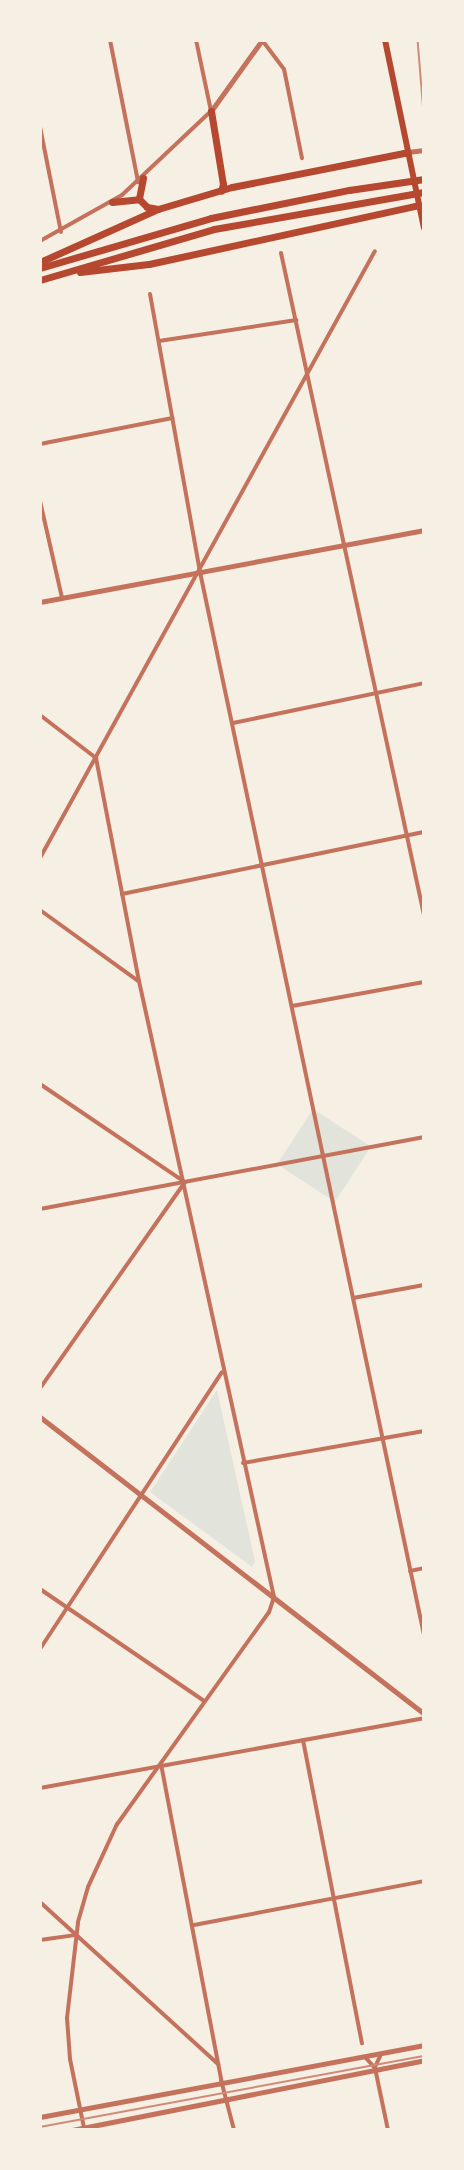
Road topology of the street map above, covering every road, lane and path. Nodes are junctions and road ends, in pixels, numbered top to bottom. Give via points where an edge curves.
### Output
1 (110, 40) edge
2 (196, 40) edge
3 (262, 40) edge
4 (385, 40) edge
5 (211, 111) junction
6 (40, 127) edge
7 (423, 150) edge
8 (408, 152) junction
9 (302, 158) dead end
10 (140, 180) junction
11 (423, 180) edge
12 (221, 191) junction
13 (423, 192) edge
14 (139, 199) junction
15 (112, 202) junction
16 (421, 206) edge
17 (158, 209) junction
18 (423, 228) edge
19 (61, 232) junction
20 (40, 241) edge
21 (375, 251) dead end
22 (281, 253) dead end
23 (40, 262) edge
24 (40, 268) edge
25 (72, 272) junction
26 (40, 280) edge
27 (150, 294) dead end
28 (296, 320) junction
29 (159, 341) junction
30 (308, 377) junction
31 (172, 418) junction
32 (40, 444) edge
33 (40, 501) edge
34 (423, 530) edge
35 (344, 545) junction
36 (200, 572) junction
37 (62, 598) junction
38 (40, 602) edge
39 (423, 683) edge
40 (375, 692) junction
41 (40, 714) edge
42 (233, 723) junction
43 (96, 758) junction
44 (423, 832) edge
45 (406, 836) junction
46 (40, 858) edge
47 (262, 866) junction
48 (122, 894) junction
49 (40, 910) edge
50 (423, 915) edge
51 (139, 981) junction
52 (423, 982) edge
53 (291, 1006) junction
54 (40, 1084) edge
55 (423, 1137) edge
56 (323, 1155) junction
57 (185, 1182) junction
58 (40, 1209) edge
59 (423, 1285) edge
60 (353, 1298) junction
61 (223, 1371) junction
62 (40, 1388) edge
63 (40, 1417) edge
64 (423, 1431) edge
65 (382, 1438) junction
66 (243, 1463) junction
67 (142, 1495) junction
68 (423, 1569) edge
69 (410, 1571) junction
70 (40, 1589) edge
71 (274, 1597) junction
72 (68, 1607) junction
73 (423, 1635) edge
74 (40, 1649) edge
75 (203, 1700) junction
76 (423, 1716) edge
77 (303, 1740) junction
78 (161, 1764) junction
79 (40, 1788) edge
80 (423, 1881) edge
81 (334, 1898) junction
82 (40, 1902) edge
83 (194, 1925) junction
84 (76, 1935) junction
85 (40, 1940) edge
86 (362, 2043) dead end
87 (423, 2045) edge
88 (381, 2054) junction
89 (365, 2057) junction
90 (423, 2060) edge
91 (218, 2064) junction
92 (375, 2068) junction
93 (221, 2080) junction
94 (227, 2097) junction
95 (80, 2108) junction
96 (40, 2117) edge
97 (84, 2128) edge
98 (72, 2130) edge
99 (234, 2130) edge
100 (388, 2130) edge

1 - 10 street
2 - 5 street
3 - 5 street
3 - 9 street via 284,69
4 - 8 main road
5 - 10 street
5 - 12 main road
6 - 19 street
7 - 8 street
8 - 12 main road
8 - 16 main road
10 - 14 main road
10 - 15 street
11 - 24 main road via 349,190 169,228
12 - 17 main road
13 - 25 main road via 180,237
14 - 15 main road
14 - 17 main road via 147,207
15 - 19 street
16 - 18 main road
16 - 25 main road via 149,264 102,272
17 - 23 main road
19 - 20 street
21 - 30 street
22 - 28 street
25 - 26 main road
27 - 29 street
28 - 29 street
28 - 30 street
29 - 31 street
30 - 35 street
30 - 36 street
31 - 32 street
31 - 36 street
33 - 37 street
34 - 35 street
35 - 36 street
35 - 40 street
36 - 37 street
36 - 42 street
36 - 43 street
37 - 38 street
39 - 40 street
40 - 42 street
40 - 45 street
41 - 43 street
42 - 47 street
43 - 46 street
43 - 48 street
44 - 45 street
45 - 47 street
45 - 50 street
47 - 48 street
47 - 53 street
48 - 51 street
49 - 51 street
51 - 57 street
52 - 53 street
53 - 56 street
54 - 57 street
55 - 56 street
56 - 57 street
56 - 60 street
57 - 58 street
57 - 61 street
57 - 62 street
59 - 60 street
60 - 65 street
61 - 66 street
61 - 67 street
63 - 67 street
64 - 65 street
65 - 66 street
65 - 69 street
66 - 71 street
67 - 71 street
67 - 72 street
68 - 69 street
69 - 73 street
70 - 72 street
71 - 75 street via 269,1612
71 - 76 street
72 - 74 street
72 - 75 street
75 - 78 street
76 - 77 street
77 - 78 street
77 - 81 street
78 - 79 street
78 - 83 street
78 - 84 street via 108,1839 88,1887
80 - 81 street
81 - 83 street
81 - 86 street
82 - 84 street
83 - 91 street
84 - 85 street
84 - 91 street
84 - 95 street via 67,2039
87 - 88 street
88 - 89 street
88 - 92 street
89 - 92 street
89 - 93 street
90 - 92 street
91 - 93 street
92 - 94 street
92 - 100 street
93 - 94 street
93 - 95 street
94 - 97 street
94 - 99 street
95 - 96 street
95 - 97 street
97 - 98 street

